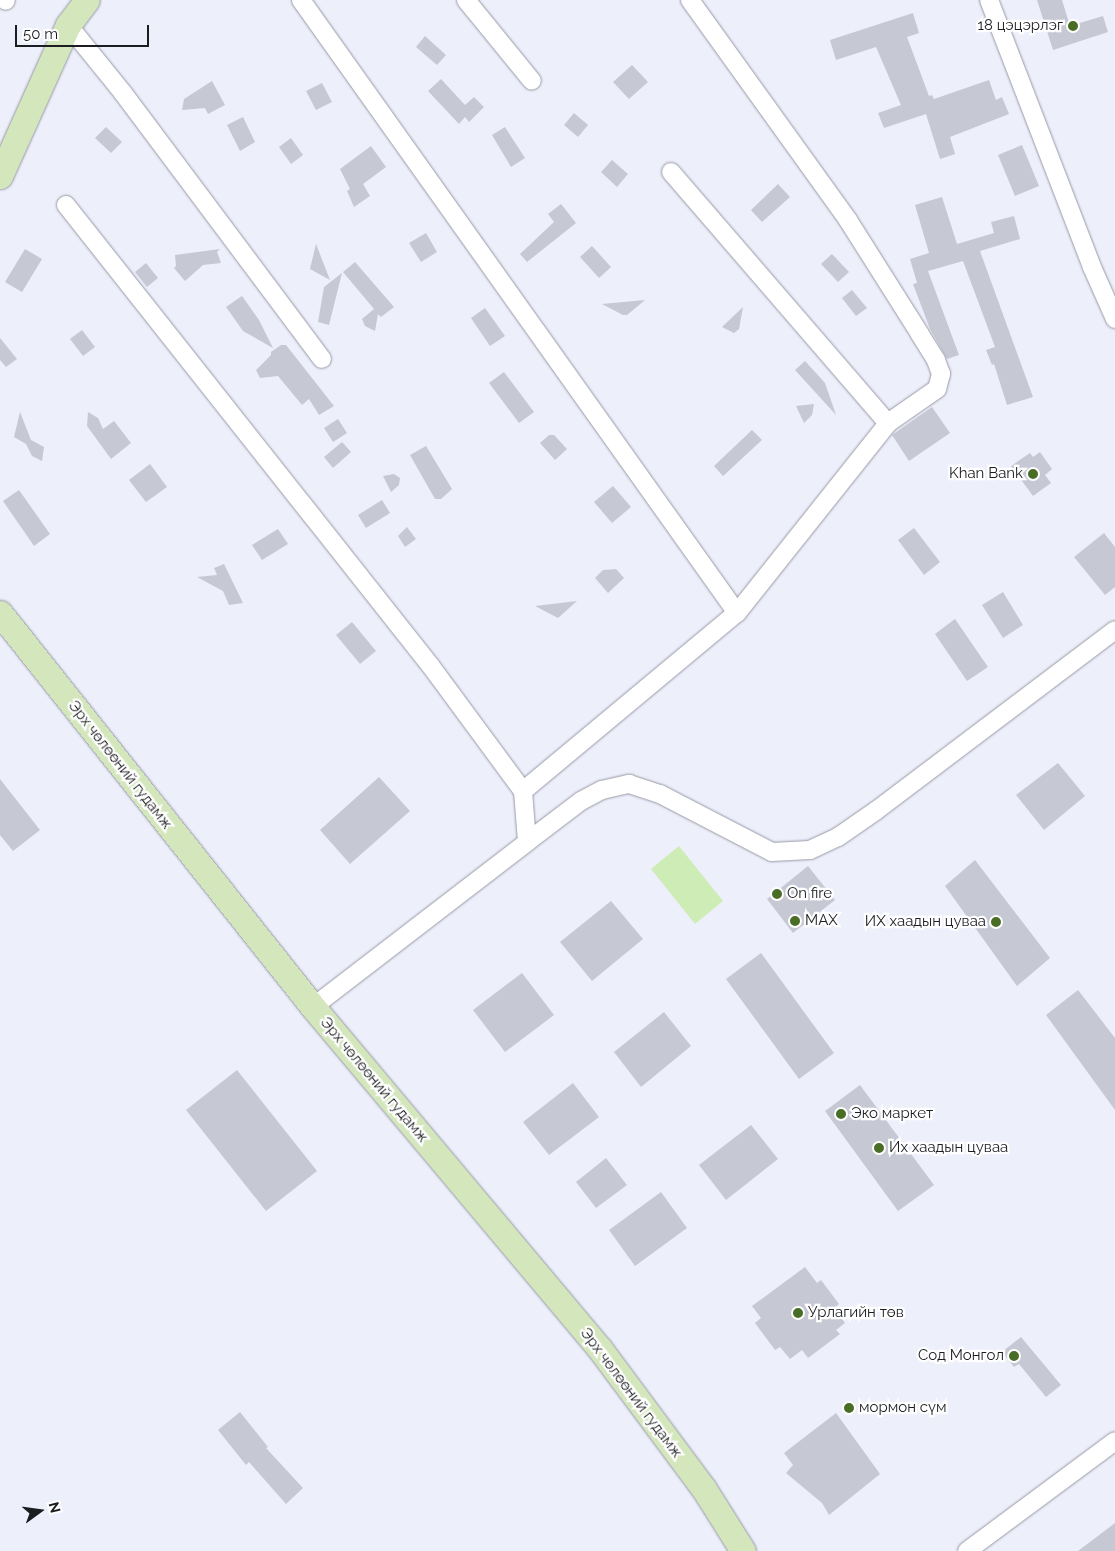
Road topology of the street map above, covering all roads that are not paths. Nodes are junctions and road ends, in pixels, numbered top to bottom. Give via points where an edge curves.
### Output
1 (87, 0) edge
2 (301, 0) edge
3 (466, 0) edge
4 (690, 0) edge
5 (989, 0) edge
6 (68, 25) junction
7 (532, 81) dead end
8 (671, 172) dead end
9 (0, 176) edge
10 (66, 205) dead end
11 (1115, 318) edge
12 (322, 359) dead end
13 (888, 423) junction
14 (0, 613) edge
15 (737, 613) junction
16 (1115, 630) edge
17 (523, 791) junction
18 (527, 842) junction
19 (313, 1007) junction
20 (1115, 1442) edge
21 (743, 1551) edge
22 (967, 1551) edge

1 - 6 main road
2 - 15 street
3 - 7 street
4 - 13 street via 848,220 936,360 941,374 936,389
5 - 11 street via 1092,267
6 - 9 main road
6 - 12 street via 123,93
8 - 13 street
10 - 17 street via 424,657
13 - 15 street
14 - 19 main road, Эрх чөлөөний гудамж
15 - 17 street
16 - 18 street via 877,810 838,837 810,850 772,852 660,794 629,784 602,790 581,801
17 - 18 street
18 - 19 street
19 - 21 main road, Эрх чөлөөний гудамж via 600,1349 704,1489
20 - 22 street

